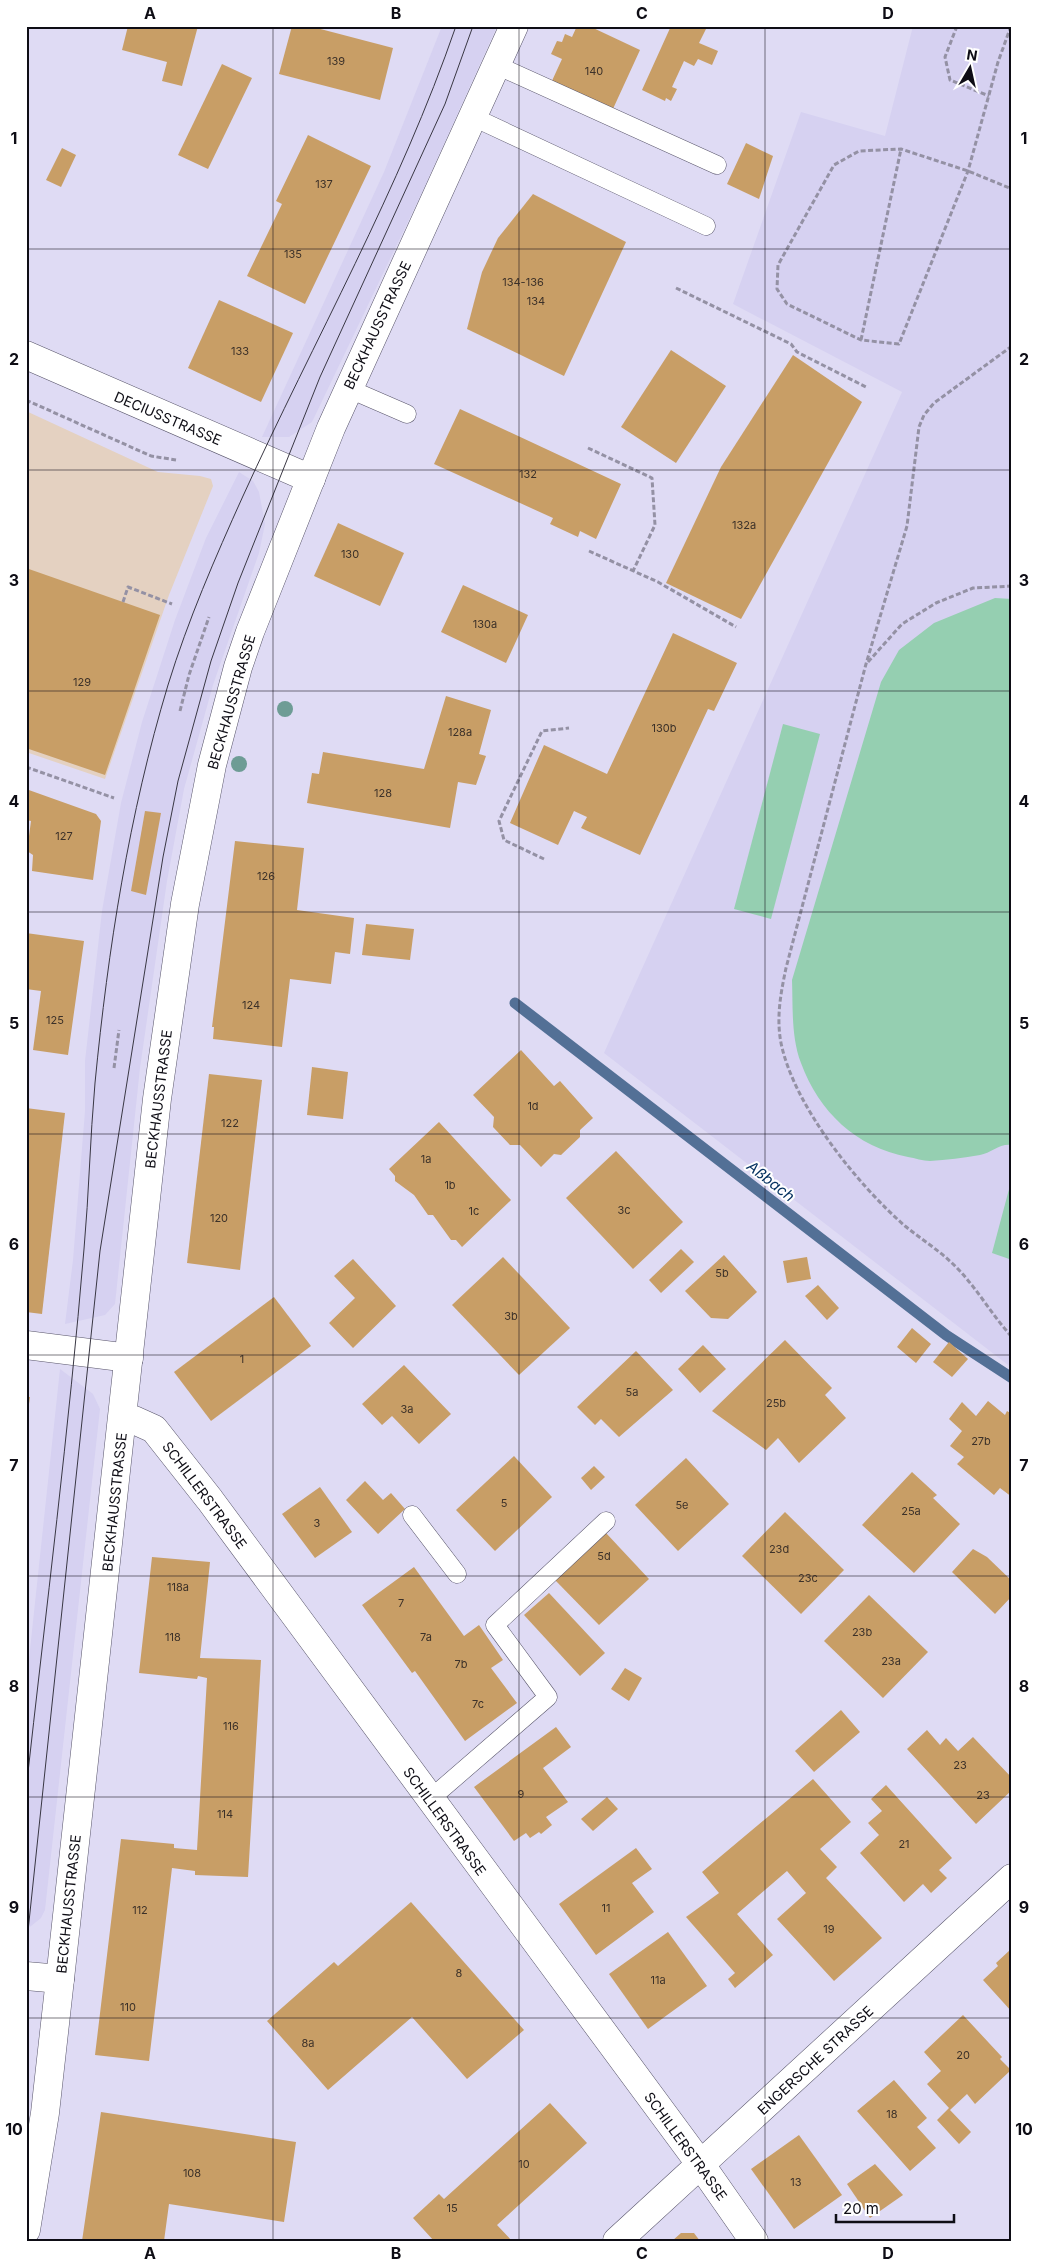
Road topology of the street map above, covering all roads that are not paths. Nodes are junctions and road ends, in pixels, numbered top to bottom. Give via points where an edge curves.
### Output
1 (514, 26) edge
2 (496, 66) junction
3 (473, 117) junction
4 (717, 165) dead end
5 (706, 226) dead end
6 (26, 355) edge
7 (347, 388) junction
8 (407, 414) dead end
9 (311, 480) junction
10 (26, 1345) edge
11 (130, 1358) junction
12 (123, 1418) junction
13 (412, 1515) dead end
14 (606, 1521) dead end
15 (457, 1574) dead end
16 (430, 1800) junction
17 (1012, 1878) edge
18 (26, 1976) edge
19 (60, 1979) junction
20 (701, 2165) junction
21 (26, 2230) edge
22 (617, 2241) edge
23 (754, 2241) edge

1 - 2 street, BECKHAUSSTRASSE
2 - 3 street, BECKHAUSSTRASSE
2 - 4 lane
3 - 5 lane
3 - 7 street, BECKHAUSSTRASSE
6 - 9 street, DECIUSSTRASSE
7 - 8 lane
7 - 9 street, BECKHAUSSTRASSE
9 - 11 street, BECKHAUSSTRASSE via 238,667 199,823 162,1062
10 - 11 street
11 - 12 street, BECKHAUSSTRASSE
12 - 16 street, SCHILLERSTRASSE via 154,1429 210,1500
12 - 19 street, BECKHAUSSTRASSE
13 - 15 lane
14 - 16 lane via 495,1625 548,1697
16 - 20 street, SCHILLERSTRASSE
17 - 20 street, ENGERSCHE STRASSE
18 - 19 street
19 - 21 street, BECKHAUSSTRASSE via 45,2113
20 - 22 street, ENGERSCHE STRASSE
20 - 23 street, SCHILLERSTRASSE

